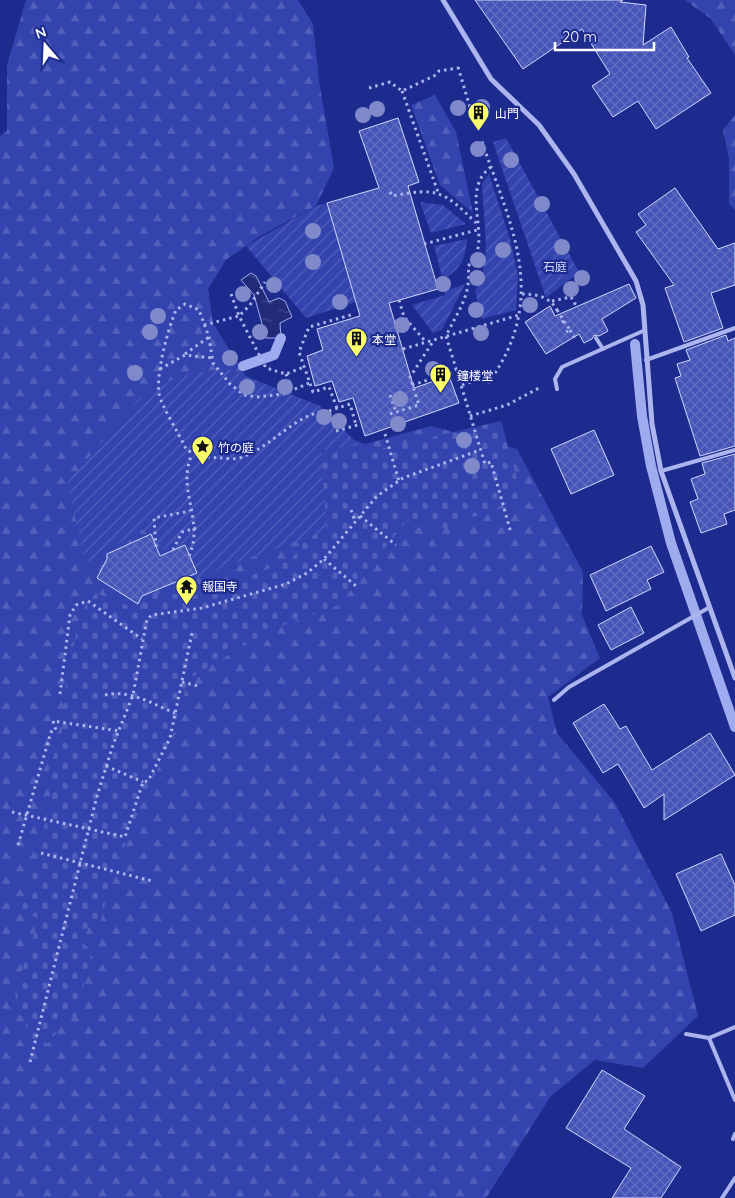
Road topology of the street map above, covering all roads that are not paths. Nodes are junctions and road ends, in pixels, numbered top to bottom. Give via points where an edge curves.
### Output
1 (443, 0) edge
2 (735, 328) edge
3 (643, 331) junction
4 (596, 338) dead end
5 (603, 349) junction
6 (646, 360) junction
7 (557, 389) dead end
8 (735, 450) edge
9 (661, 471) junction
10 (710, 607) junction
11 (735, 678) edge
12 (554, 700) dead end
13 (735, 1027) edge
14 (686, 1034) dead end
15 (709, 1038) junction
16 (735, 1100) edge
17 (735, 1134) edge
18 (733, 1139) dead end
19 (735, 1178) edge
20 (722, 1198) edge

1 - 3 street via 491,79 540,125 574,174 636,281 643,305
2 - 6 lane
3 - 5 lane
3 - 6 street
4 - 5 lane
5 - 7 lane via 562,367 555,379
6 - 9 street via 652,424
8 - 9 lane
9 - 10 street
10 - 11 street
10 - 12 lane via 569,687
13 - 15 lane
14 - 15 lane
15 - 16 lane
17 - 18 lane
19 - 20 lane

